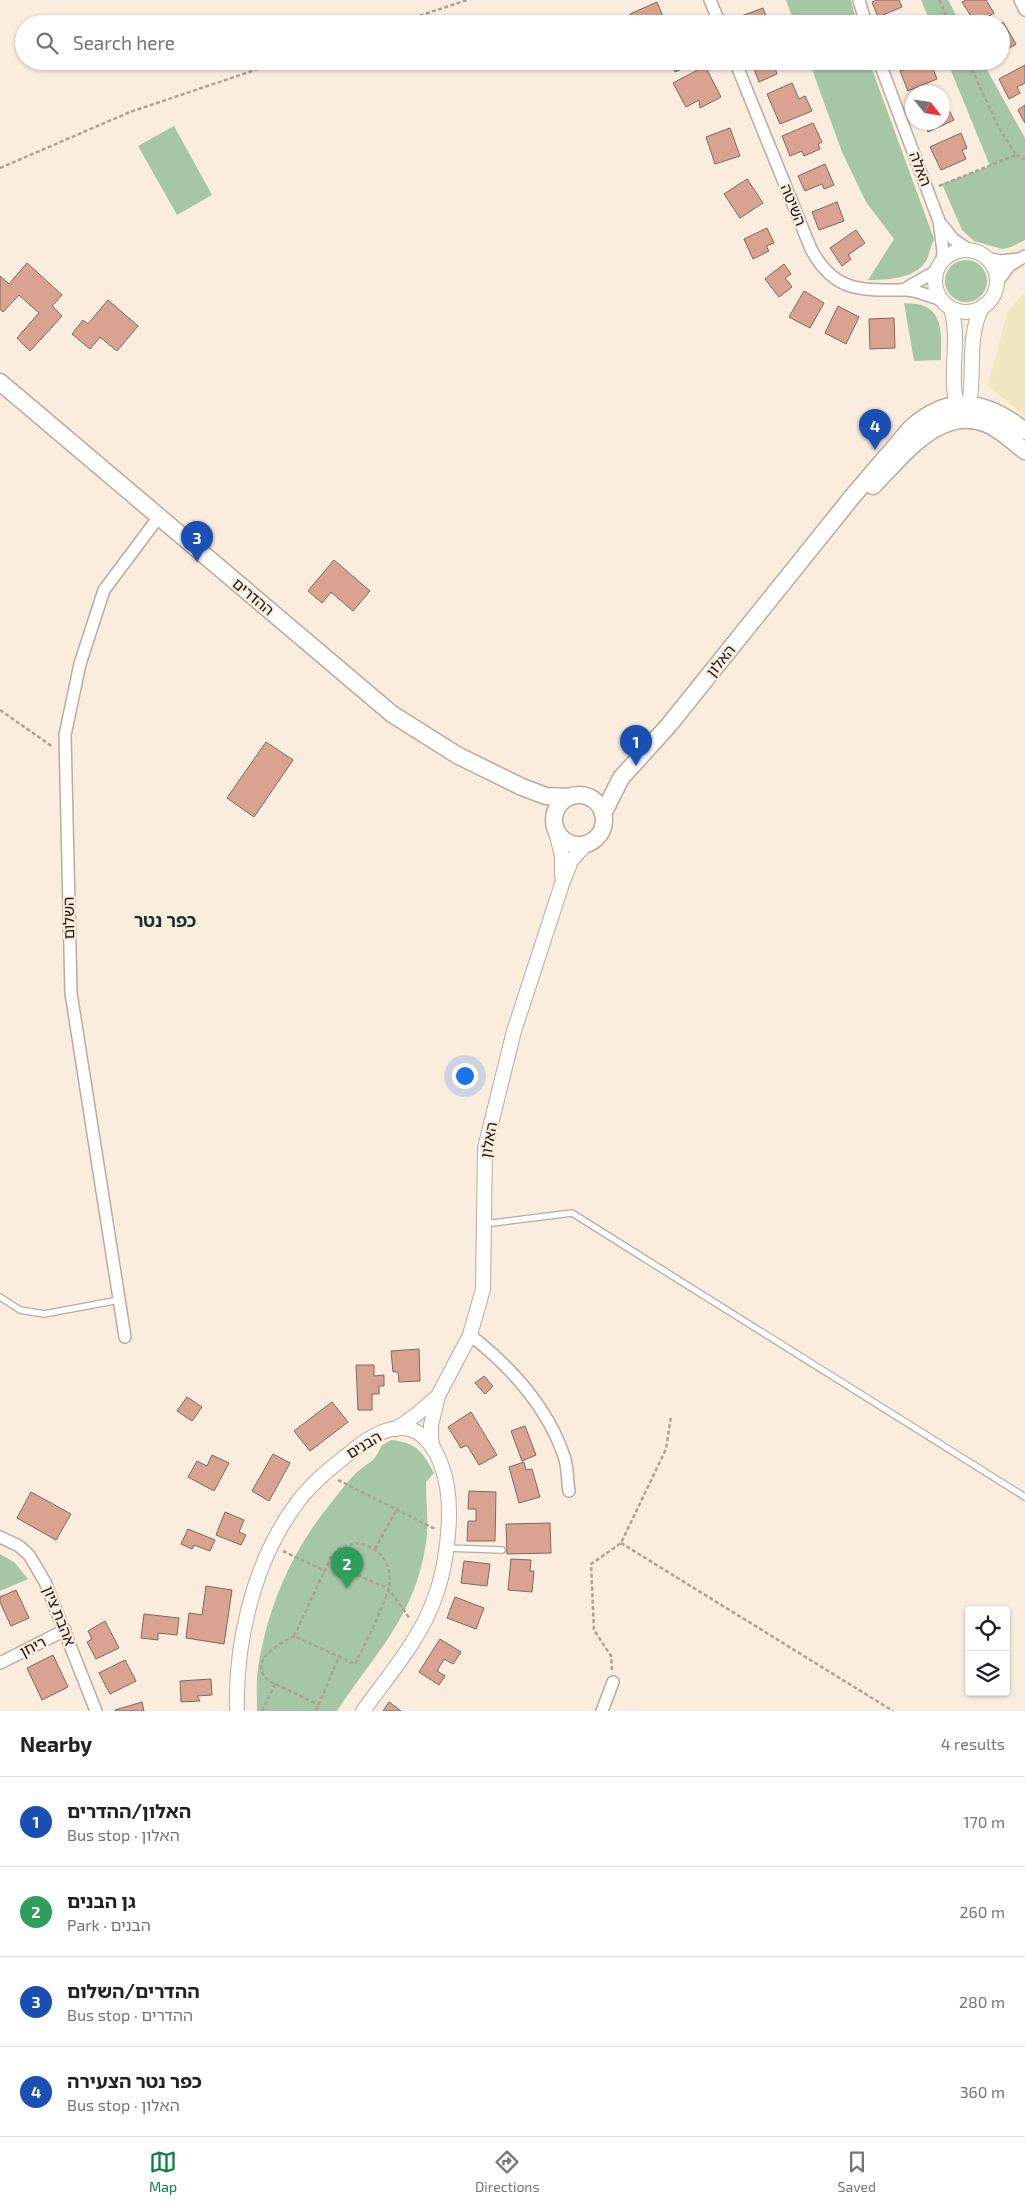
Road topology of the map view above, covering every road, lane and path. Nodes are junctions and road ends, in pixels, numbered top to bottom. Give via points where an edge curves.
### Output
1 (467, 0) edge
2 (710, 0) edge
3 (859, 0) edge
4 (939, 0) edge
5 (1020, 0) edge
6 (1025, 10) edge
7 (422, 15) edge
8 (716, 15) edge
9 (863, 15) edge
10 (946, 15) edge
11 (255, 70) edge
12 (739, 70) edge
13 (882, 70) edge
14 (972, 70) edge
15 (1016, 155) junction
16 (1025, 159) edge
17 (0, 168) edge
18 (928, 190) junction
19 (939, 221) junction
20 (969, 250) junction
21 (986, 258) junction
22 (1022, 258) edge
23 (939, 266) junction
24 (996, 284) junction
25 (902, 291) junction
26 (946, 304) junction
27 (983, 306) junction
28 (0, 382) edge
29 (963, 404) junction
30 (964, 420) junction
31 (1025, 431) edge
32 (1025, 451) edge
33 (158, 518) junction
34 (818, 541) junction
35 (0, 710) edge
36 (66, 757) junction
37 (621, 778) junction
38 (522, 787) junction
39 (586, 796) junction
40 (569, 797) junction
41 (603, 814) junction
42 (555, 827) junction
43 (585, 845) junction
44 (562, 884) junction
45 (484, 1224) junction
46 (0, 1297) edge
47 (119, 1300) junction
48 (470, 1335) junction
49 (125, 1337) dead end
50 (438, 1396) junction
51 (671, 1416) dead end
52 (395, 1429) junction
53 (434, 1448) junction
54 (325, 1473) junction
55 (569, 1491) dead end
56 (1025, 1497) edge
57 (397, 1509) junction
58 (0, 1537) edge
59 (447, 1542) junction
60 (620, 1543) junction
61 (272, 1545) junction
62 (375, 1549) junction
63 (502, 1550) dead end
64 (330, 1558) junction
65 (324, 1570) junction
66 (388, 1588) junction
67 (65, 1630) junction
68 (420, 1632) junction
69 (294, 1636) junction
70 (339, 1657) junction
71 (0, 1663) edge
72 (613, 1682) joint
73 (275, 1684) junction
74 (318, 1705) junction
75 (96, 1711) edge
76 (237, 1711) edge
77 (262, 1711) edge
78 (316, 1711) edge
79 (363, 1711) edge
80 (602, 1711) edge
81 (893, 1711) edge

1 - 7 path
2 - 8 street
3 - 9 street
4 - 10 path
5 - 6 street
11 - 17 path via 130,112
12 - 25 street, השיטה via 818,261 838,280 852,287
13 - 18 street, האלה
14 - 15 path via 999,128
15 - 16 path
15 - 18 path
18 - 19 street, האלה
19 - 20 street, האלה via 953,239
19 - 23 street, האלה via 943,251
20 - 21 street
20 - 23 street via 954,252
21 - 22 street via 1001,261
21 - 24 street via 995,270
22 - 24 street via 1004,272
23 - 25 street
23 - 26 street via 935,287
24 - 27 street via 992,298
25 - 26 street, השיטה via 918,292
26 - 27 street via 969,312
26 - 29 street via 956,333 954,392
27 - 29 street via 975,331
28 - 33 main road, ההדרים
29 - 30 street
29 - 31 main road via 993,411
29 - 34 main road, האלון via 933,412 911,428
30 - 32 main road, האלון via 986,424
30 - 34 main road, האלון via 949,422 928,433
33 - 36 street, השלום via 104,590 80,664 65,734
33 - 38 main road, ההדרים via 392,714 457,755
34 - 37 main road, האלון via 669,725
35 - 36 path
36 - 47 street, השלום via 71,993
37 - 39 main road, האלון
37 - 41 main road, האלון
38 - 40 main road, ההדרים via 546,796
38 - 42 main road, ההדרים via 545,809
39 - 40 main road
39 - 41 main road via 594,800
40 - 42 main road via 557,808
41 - 43 main road via 598,836
42 - 43 main road via 564,841
42 - 44 street, האלון via 562,856
43 - 44 street, האלון via 571,861
44 - 45 street, האלון via 514,1031 485,1148
45 - 48 street, האלון via 484,1289
45 - 56 lane via 572,1213
46 - 47 lane via 20,1310 44,1314
47 - 49 street, השלום
48 - 50 street, האלון
48 - 55 street via 505,1364 531,1393 564,1457
50 - 52 street, האלון
50 - 53 street, האלון via 431,1425
51 - 60 path via 666,1449
52 - 53 street, הבנים via 417,1432
52 - 54 street, הבנים via 358,1446
53 - 59 street, הבנים via 447,1483
54 - 57 path
54 - 61 street, הבנים via 292,1510
57 - 59 path
57 - 62 path
58 - 67 street, אהבת ציון via 19,1546 29,1556 45,1582
59 - 63 lane
59 - 68 street, הבנים via 436,1598
60 - 72 path via 591,1564 594,1630 611,1656
60 - 81 path
61 - 65 path
61 - 76 street, הבנים via 249,1609 239,1670
62 - 64 path via 355,1543 338,1549
62 - 66 path via 384,1556 389,1570
64 - 65 path
64 - 66 path via 350,1572
65 - 69 path
66 - 68 path
66 - 70 path via 367,1643 355,1664
67 - 71 street, ריחן
67 - 75 street, אהבת ציון
68 - 79 street, הבנים
69 - 70 path
69 - 73 path via 271,1648 263,1661 264,1677
70 - 74 path
72 - 80 street
73 - 74 path
73 - 77 path
74 - 78 path

